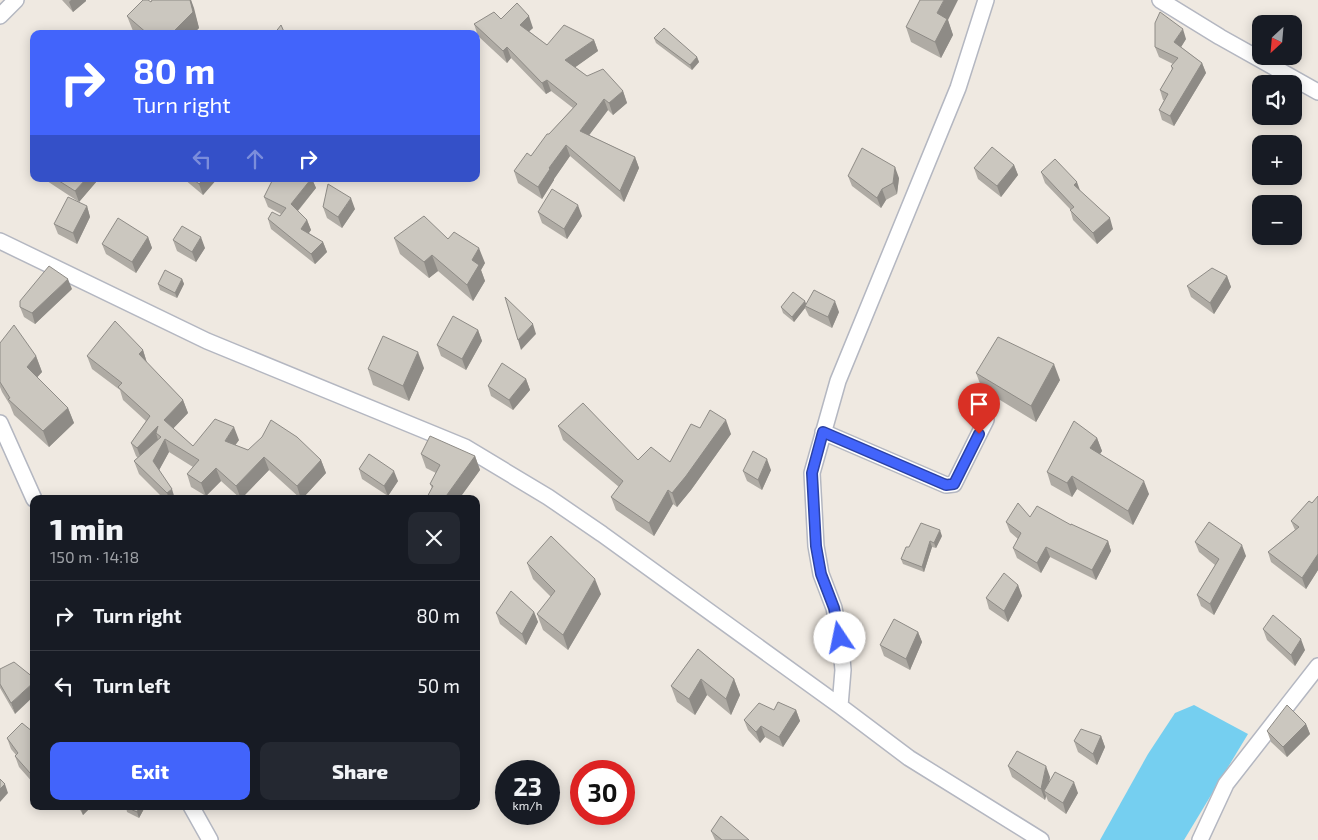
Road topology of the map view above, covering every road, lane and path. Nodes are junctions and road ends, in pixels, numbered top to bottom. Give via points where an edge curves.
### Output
1 (16, 0) edge
2 (986, 0) edge
3 (1160, 0) edge
4 (0, 16) edge
5 (1318, 92) edge
6 (0, 241) edge
7 (986, 420) dead end
8 (0, 423) edge
9 (823, 432) junction
10 (32, 495) edge
11 (1318, 666) edge
12 (840, 706) junction
13 (193, 810) edge
14 (210, 840) edge
15 (1041, 840) edge
16 (1200, 840) edge

1 - 4 street
2 - 9 street via 958,88 838,381
3 - 5 street
6 - 12 street via 207,341 466,447 548,496
7 - 9 street via 954,484 946,485
8 - 10 street
9 - 12 street via 812,473 814,514 821,574 834,608 840,638 843,670
11 - 16 street via 1226,784
12 - 15 street via 909,758
13 - 14 street

